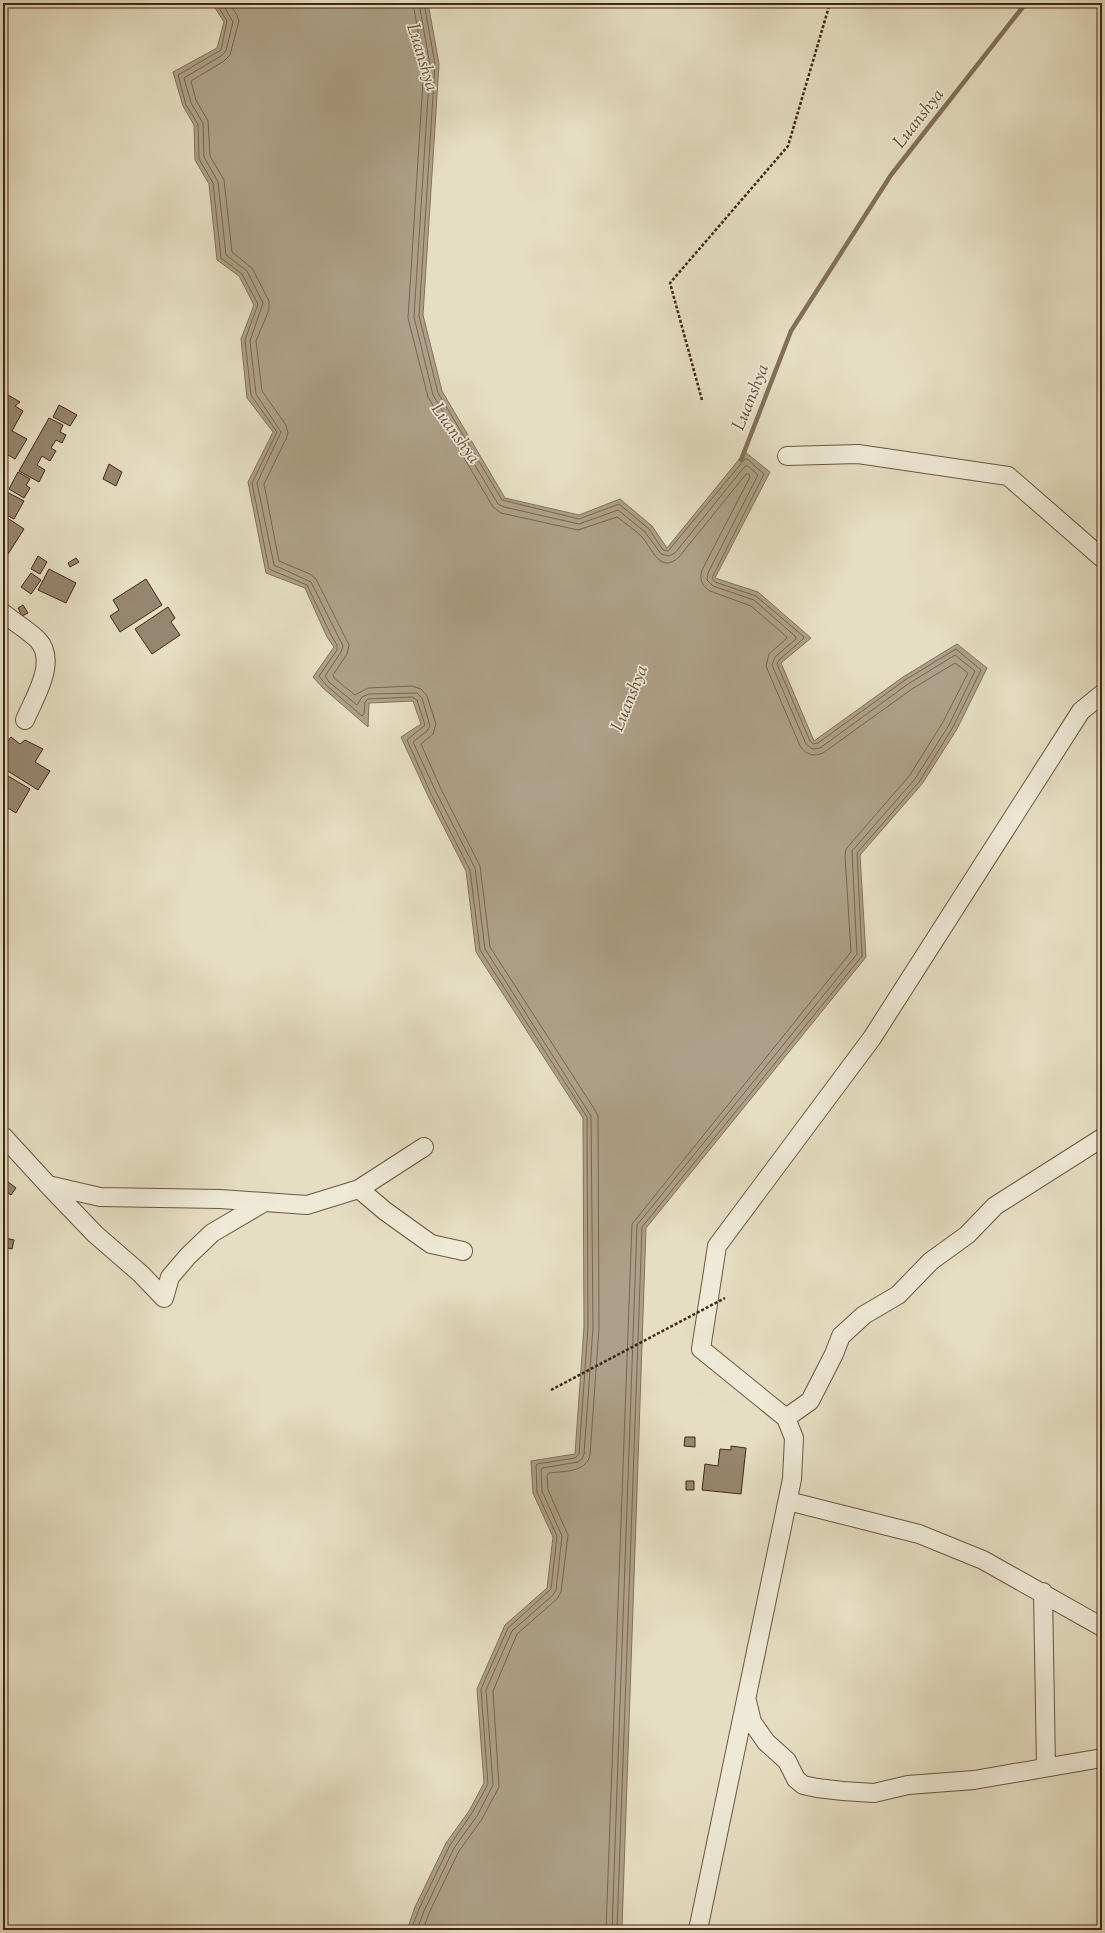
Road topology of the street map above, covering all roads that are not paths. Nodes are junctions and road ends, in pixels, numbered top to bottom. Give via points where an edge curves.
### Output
1 (787, 456) dead end
2 (1102, 558) edge
3 (3, 613) edge
4 (1102, 694) edge
5 (25, 720) dead end
6 (3, 1136) edge
7 (1102, 1138) edge
8 (424, 1147) dead end
9 (48, 1185) junction
10 (359, 1189) junction
11 (264, 1203) junction
12 (463, 1251) dead end
13 (786, 1418) junction
14 (788, 1501) junction
15 (1043, 1592) junction
16 (1102, 1627) edge
17 (746, 1698) junction
18 (1102, 1758) edge
19 (1046, 1767) junction
20 (698, 1930) edge

1 - 2 street via 858,454 1008,476
3 - 5 street via 38,640 45,652 43,678
4 - 13 street via 1082,711 872,1038 717,1246 701,1349
6 - 9 street
7 - 13 street via 995,1206 967,1235 931,1261 898,1295 864,1316 841,1336 810,1401
8 - 10 street
9 - 11 street via 100,1197 220,1199
9 - 11 street via 95,1234 164,1298 170,1277 188,1256 212,1234
10 - 11 street via 307,1205
10 - 12 street via 431,1244
13 - 14 street via 794,1438
14 - 15 street via 919,1534 983,1560
14 - 17 street
15 - 16 street
15 - 19 street
17 - 19 street via 752,1722 766,1742 787,1761 796,1779 803,1785 874,1793 908,1785 974,1780
17 - 20 street
18 - 19 street

